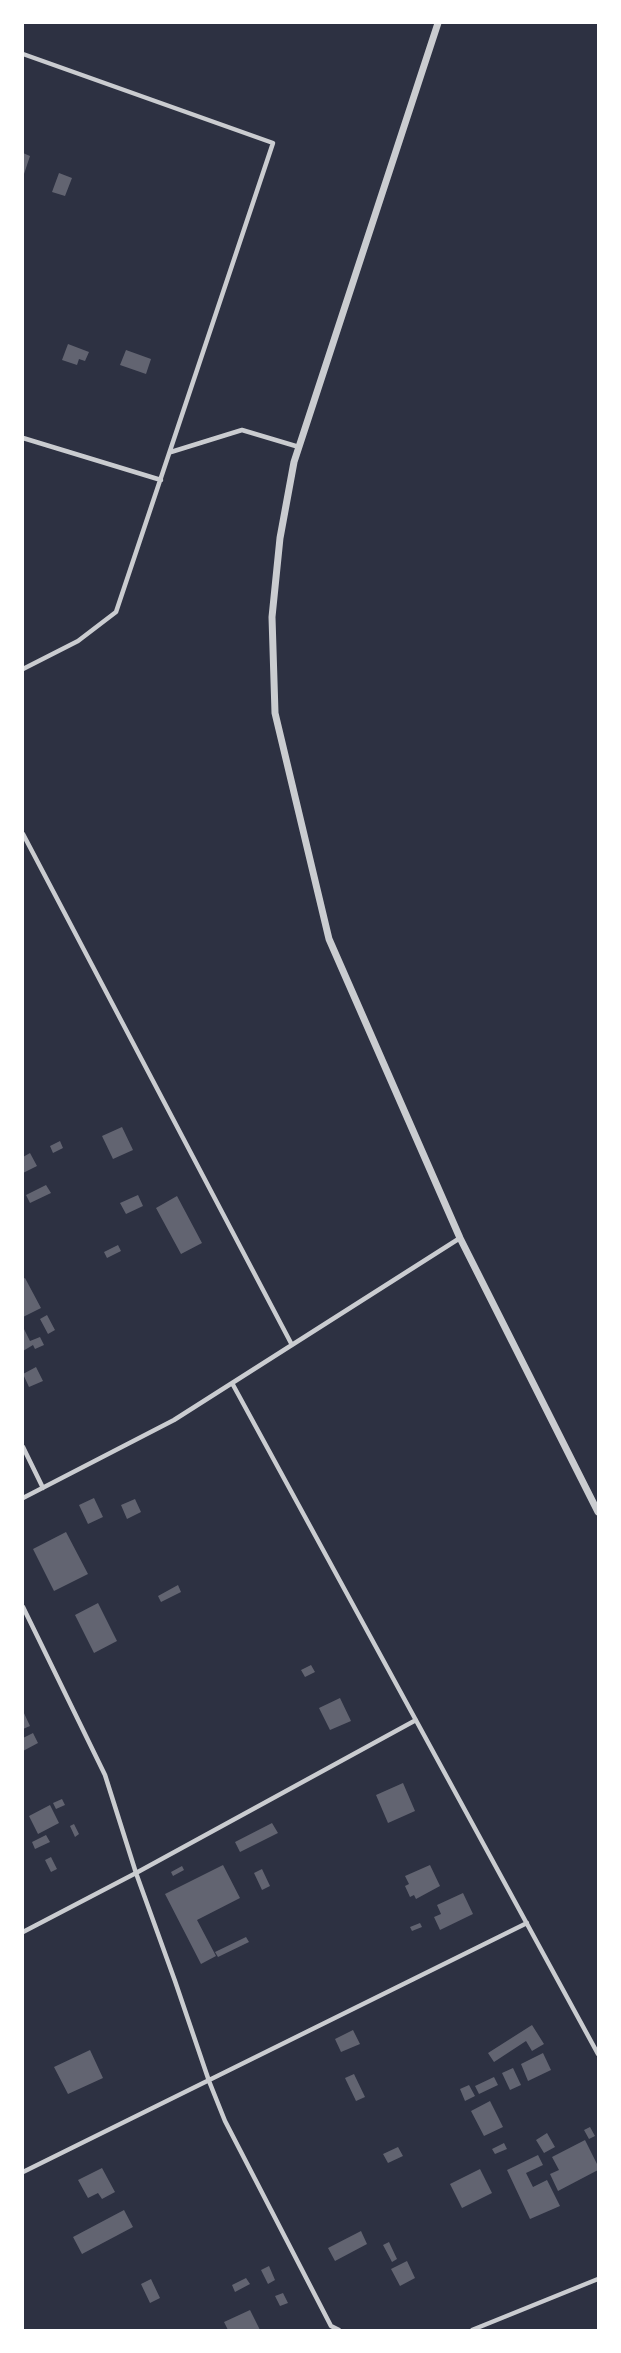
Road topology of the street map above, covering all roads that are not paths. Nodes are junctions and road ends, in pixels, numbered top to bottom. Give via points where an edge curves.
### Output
1 (438, 23) edge
2 (23, 54) edge
3 (23, 438) edge
4 (299, 447) junction
5 (170, 453) junction
6 (161, 480) junction
7 (23, 669) edge
8 (23, 834) edge
9 (460, 1238) junction
10 (292, 1345) junction
11 (232, 1383) junction
12 (23, 1447) edge
13 (43, 1488) junction
14 (23, 1498) edge
15 (598, 1512) edge
16 (23, 1607) edge
17 (416, 1720) junction
18 (136, 1873) junction
19 (527, 1923) junction
20 (23, 1932) edge
21 (598, 2054) edge
22 (209, 2081) junction
23 (23, 2172) edge
24 (598, 2279) edge
25 (339, 2330) edge
26 (472, 2330) edge

1 - 4 street
2 - 5 lane via 273,143
3 - 6 lane
4 - 5 lane via 242,430
4 - 9 street via 280,538 272,617 275,713 328,939
5 - 6 lane
6 - 7 lane via 116,612 78,642
8 - 10 lane
9 - 10 lane
9 - 15 street
10 - 11 lane
11 - 13 lane via 174,1420
11 - 17 lane
12 - 13 lane
13 - 14 lane
16 - 18 lane via 105,1775
17 - 18 lane
17 - 19 lane
18 - 20 lane
18 - 22 lane
19 - 21 lane
19 - 22 lane
22 - 23 lane
22 - 25 lane via 225,2121 331,2326
24 - 26 lane

